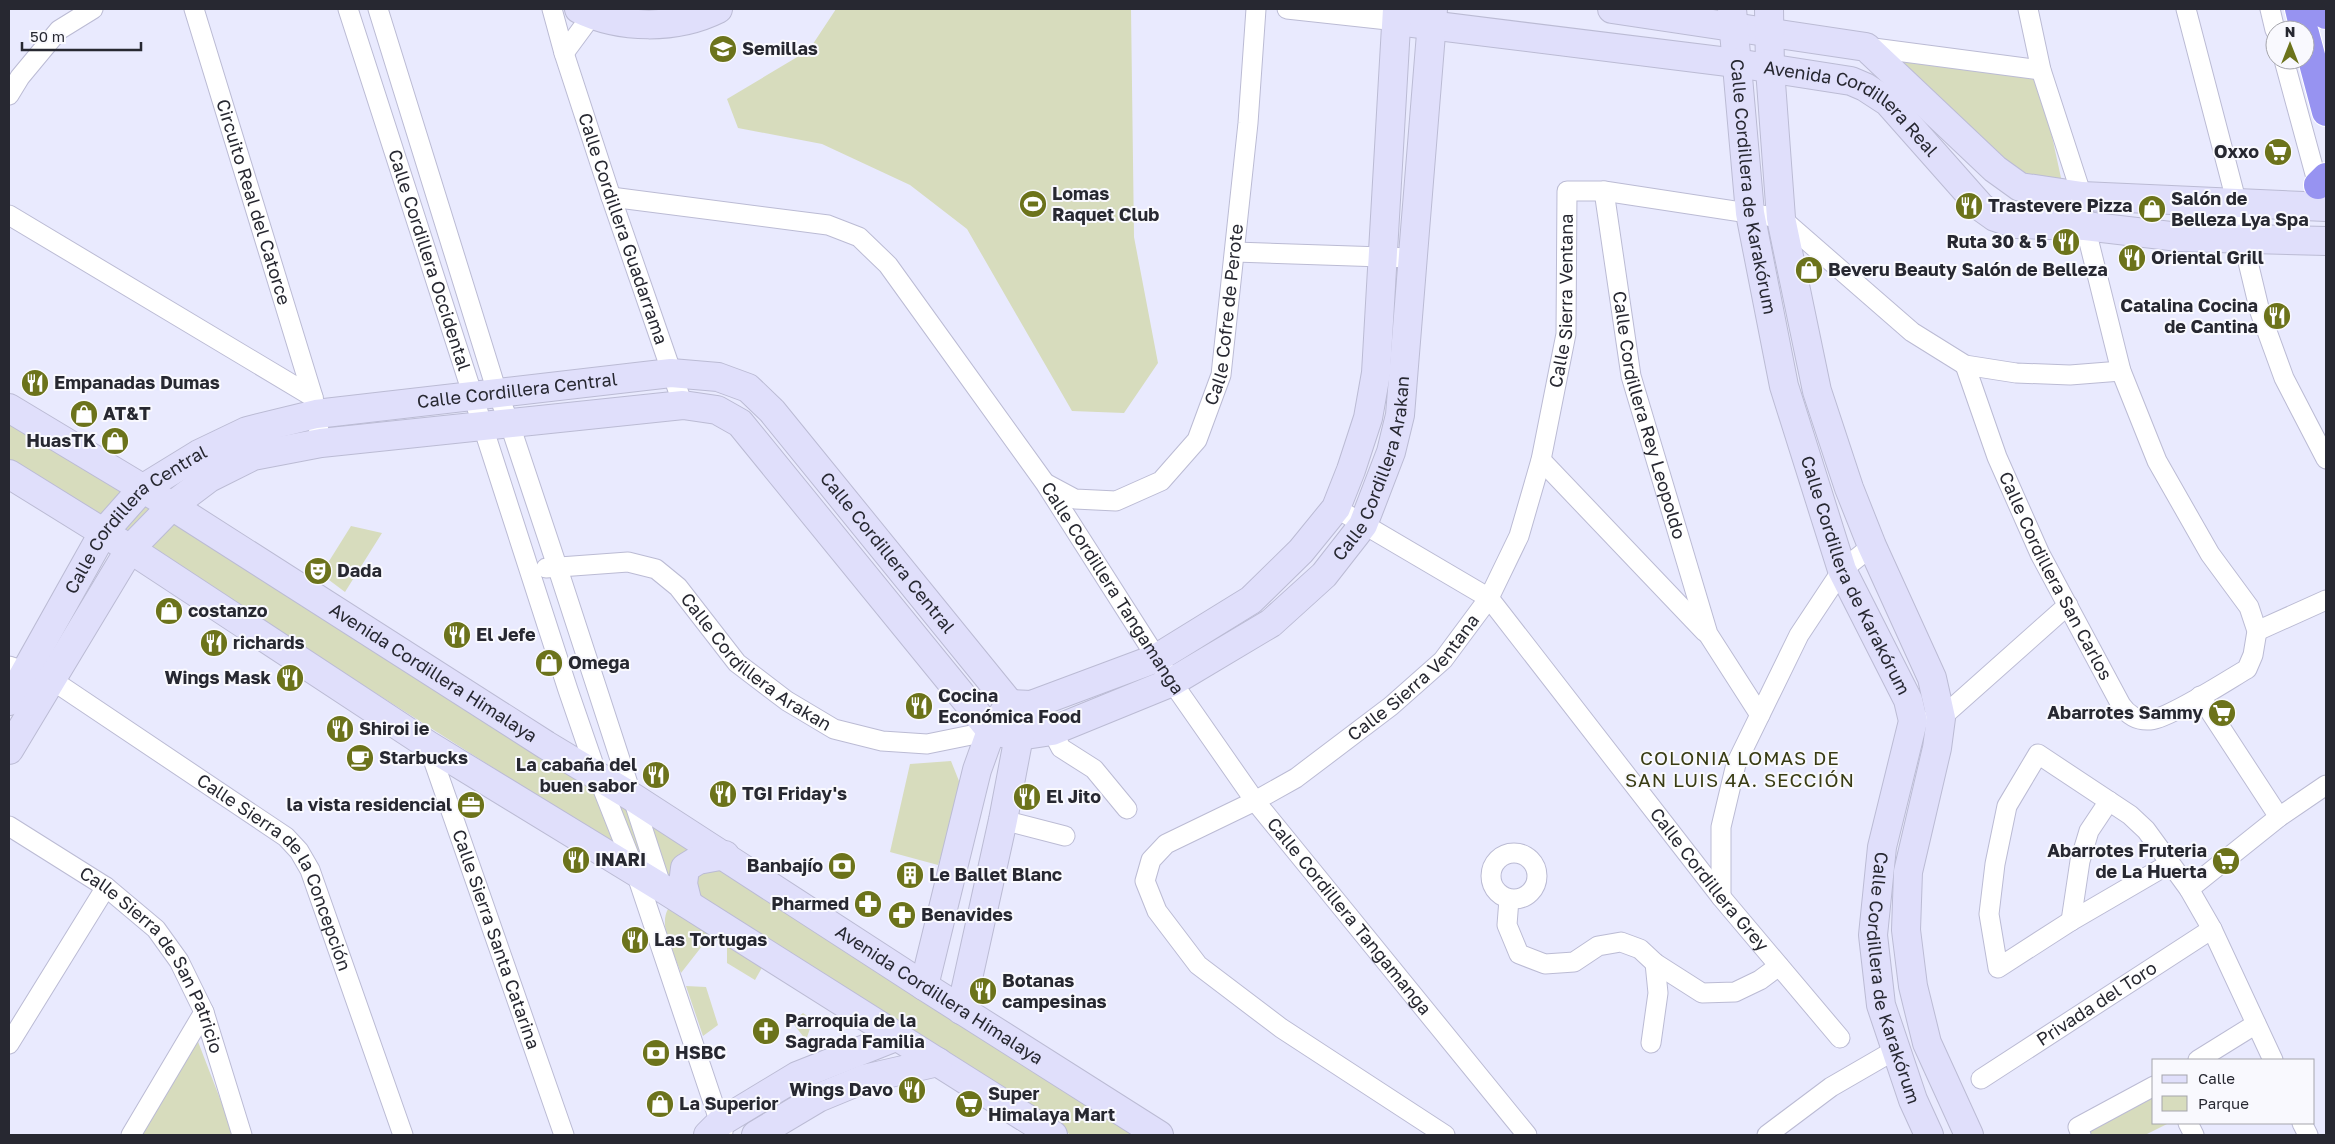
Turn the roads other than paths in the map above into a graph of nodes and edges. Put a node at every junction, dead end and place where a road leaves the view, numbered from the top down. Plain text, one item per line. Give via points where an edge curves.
1 (93, 9) edge
2 (194, 9) edge
3 (348, 9) edge
4 (378, 9) edge
5 (552, 9) edge
6 (718, 9) edge
7 (1256, 9) edge
8 (1287, 9) edge
9 (1612, 9) edge
10 (2028, 9) edge
11 (2186, 9) edge
12 (2325, 9) edge
13 (586, 12) edge
14 (1397, 15) edge
15 (2326, 15) edge
16 (1433, 17) edge
17 (1733, 17) edge
18 (1770, 20) edge
19 (1472, 31) junction
20 (1866, 47) junction
21 (564, 53) junction
22 (1736, 63) junction
23 (1770, 69) junction
24 (2041, 70) junction
25 (2287, 70) edge
26 (2315, 70) edge
27 (1429, 71) junction
28 (9, 95) edge
29 (2326, 112) edge
30 (1604, 191) junction
31 (2324, 193) edge
32 (610, 196) junction
33 (2082, 196) junction
34 (2237, 204) junction
35 (1750, 213) junction
36 (9, 215) edge
37 (1781, 218) junction
38 (2086, 226) junction
39 (2242, 238) junction
40 (2326, 241) edge
41 (1234, 252) junction
42 (1381, 255) junction
43 (1412, 258) junction
44 (1964, 365) junction
45 (2121, 372) junction
46 (671, 373) junction
47 (484, 394) junction
48 (683, 405) junction
49 (315, 406) junction
50 (9, 408) edge
51 (509, 422) junction
52 (482, 424) junction
53 (320, 443) junction
54 (2326, 459) edge
55 (1541, 460) junction
56 (9, 474) edge
57 (1045, 483) junction
58 (142, 489) junction
59 (172, 506) junction
60 (1336, 508) junction
61 (1363, 525) junction
62 (103, 533) junction
63 (1872, 546) junction
64 (130, 548) junction
65 (557, 566) junction
66 (1842, 570) junction
67 (530, 571) junction
68 (1489, 598) junction
69 (2326, 600) edge
70 (2068, 605) junction
71 (2256, 631) junction
72 (1708, 634) junction
73 (1157, 658) junction
74 (18, 668) edge
75 (52, 680) junction
76 (1172, 682) junction
77 (2200, 696) junction
78 (9, 701) edge
79 (1021, 704) junction
80 (1760, 715) junction
81 (1941, 718) junction
82 (1913, 721) junction
83 (1052, 730) junction
84 (991, 731) junction
85 (1020, 736) junction
86 (428, 745) junction
87 (9, 750) edge
88 (598, 777) junction
89 (2326, 785) edge
90 (634, 798) junction
91 (1255, 801) junction
92 (2109, 801) junction
93 (1127, 809) dead end
94 (2278, 818) junction
95 (1003, 820) junction
96 (9, 826) edge
97 (1066, 836) dead end
98 (725, 855) junction
99 (2169, 864) junction
100 (636, 873) junction
101 (106, 887) junction
102 (662, 888) junction
103 (2189, 889) junction
104 (1721, 897) junction
105 (1509, 899) dead end
106 (688, 904) junction
107 (2071, 921) junction
108 (2212, 929) junction
109 (1655, 963) junction
110 (1779, 966) junction
111 (924, 986) junction
112 (961, 1010) junction
113 (204, 1012) junction
114 (2256, 1024) junction
115 (898, 1036) junction
116 (1840, 1038) dead end
117 (1651, 1043) dead end
118 (9, 1044) edge
119 (1895, 1050) junction
120 (2200, 1059) edge
121 (2273, 1059) edge
122 (938, 1062) junction
123 (1981, 1079) dead end
124 (2152, 1087) edge
125 (718, 1131) edge
126 (131, 1135) edge
127 (242, 1135) edge
128 (403, 1135) edge
129 (564, 1135) edge
130 (756, 1135) edge
131 (1053, 1135) edge
132 (1159, 1135) edge
133 (1445, 1135) edge
134 (1527, 1135) edge
135 (1767, 1135) edge
136 (1929, 1135) edge
137 (1969, 1135) edge
138 (2081, 1135) edge

1 - 28 street via 59,30
2 - 49 street, Circuito Real del Catorce
3 - 47 street, Calle Cordillera Occidental
4 - 47 street, Calle Cordillera Occidental
5 - 21 street, Calle Cordillera Guadarrama
6 - 13 street via 685,20 659,23 619,22
7 - 41 street, Calle Cofre de Perote
8 - 14 street, Avenida Cordillera Real
9 - 17 street
10 - 24 street
11 - 34 street
12 - 15 highway
13 - 21 street
14 - 16 street, Avenida Cordillera Real
14 - 42 street, Calle Cordillera Arakan
16 - 19 street, Avenida Cordillera Real
16 - 27 street, Calle Cordillera Arakan
17 - 18 street
17 - 22 street, Calle Cordillera de Karakórum
18 - 20 street
18 - 23 street, Calle Cordillera de Karakórum
19 - 22 street, Avenida Cordillera Real
19 - 27 street
20 - 24 street
20 - 33 street, Avenida Cordillera Real via 2006,179 2020,187
21 - 32 street, Calle Cordillera Guadarrama
22 - 23 street, Avenida Cordillera Real
22 - 35 street, Calle Cordillera de Karakórum
23 - 37 street, Calle Cordillera de Karakórum
23 - 38 street, Avenida Cordillera Real via 1850,81 1888,102 1981,207 1995,217 2016,224
24 - 33 street
25 - 31 street
26 - 29 highway
27 - 43 street, Calle Cordillera Arakan
30 - 35 street, Calle Sierra Ventana
30 - 55 street, Calle Sierra Ventana via 1567,191 1566,334
30 - 72 street, Calle Cordillera Rey Leopoldo via 1631,376
31 - 34 street, Avenida Cordillera Real
32 - 46 street, Calle Cordillera Guadarrama
32 - 57 street, Calle Cordillera Tangamanga via 828,225 859,237 888,265
33 - 34 street, Avenida Cordillera Real
33 - 38 street
34 - 39 street
35 - 37 street, Calle Sierra Ventana
35 - 66 street, Calle Cordillera de Karakórum via 1784,386
36 - 49 street
37 - 44 street via 1912,332
37 - 63 street, Calle Cordillera de Karakórum via 1818,391 1849,488
38 - 39 street, Avenida Cordillera Real via 2179,237
38 - 45 street
39 - 40 street, Avenida Cordillera Real
39 - 54 street via 2260,312 2284,378
41 - 42 street
41 - 57 street, Calle Cofre de Perote via 1221,375 1197,440 1161,481 1116,501 1075,499
42 - 43 street
42 - 60 street, Calle Cordillera Arakan via 1376,372 1368,418
43 - 61 street, Calle Cordillera Arakan via 1400,414 1391,452
44 - 45 street via 2070,375
44 - 70 street, Calle Cordillera San Carlos via 1997,457 2040,554
45 - 71 street via 2157,461 2210,554 2249,606
46 - 47 street, Calle Cordillera Central
46 - 48 street, Calle Cordillera Guadarrama
46 - 79 street, Calle Cordillera Central via 718,377 748,388 772,411
47 - 49 street, Calle Cordillera Central
47 - 51 street, Calle Cordillera Occidental
47 - 52 street, Calle Cordillera Occidental
48 - 51 street, Calle Cordillera Central
48 - 84 street, Calle Cordillera Central via 717,410 740,423
49 - 53 street, Circuito Real del Catorce
49 - 58 street, Calle Cordillera Central via 247,431 199,454
50 - 58 street, Avenida Cordillera Himalaya
51 - 52 street, Calle Cordillera Central
51 - 65 street, Calle Cordillera Occidental
52 - 53 street, Calle Cordillera Central
52 - 67 street, Calle Cordillera Occidental
53 - 59 street, Calle Cordillera Central via 253,456 209,478
55 - 68 street, Calle Sierra Ventana via 1519,536
55 - 72 street, Calle Cordillera Rey Leopoldo
56 - 62 street
57 - 73 street, Calle Cordillera Tangamanga
58 - 59 street, Avenida Cordillera Himalaya
58 - 62 street, Calle Cordillera Central
59 - 64 street, Calle Cordillera Central
59 - 88 street, Avenida Cordillera Himalaya
60 - 61 street, Calle Cordillera Grey
60 - 73 street, Calle Cordillera Arakan via 1301,551 1252,600
61 - 68 street, Calle Cordillera Grey
61 - 76 street, Calle Cordillera Arakan via 1324,575 1271,623
62 - 64 street
62 - 74 street, Calle Cordillera Central
63 - 66 street
63 - 81 street, Calle Cordillera de Karakórum via 1932,678
64 - 75 street, Calle Cordillera Central
64 - 86 street
65 - 67 street, Calle Cordillera Arakan
65 - 84 street, Calle Cordillera Arakan via 628,562 656,569 678,587 737,662 787,701 834,729 882,741 927,744
65 - 90 street, Calle Cordillera Occidental
66 - 80 street via 1799,636
66 - 82 street, Calle Cordillera de Karakórum via 1908,700
67 - 88 street, Calle Cordillera Occidental
68 - 91 street, Calle Sierra Ventana via 1443,660 1391,706 1296,778
68 - 104 street, Calle Cordillera Grey
69 - 71 street
70 - 77 street, Calle Cordillera San Carlos via 2128,714 2151,720
70 - 81 street
71 - 77 street, Calle Cordillera San Carlos via 2253,655 2247,668
72 - 80 street, Calle Cordillera Rey Leopoldo
73 - 76 street, Calle Cordillera Tangamanga
73 - 79 street, Calle Cordillera Arakan
74 - 75 street, Calle Sierra de la Concepción
74 - 78 street, Calle Cordillera Central
75 - 87 street, Calle Cordillera Central
75 - 128 street, Calle Sierra de la Concepción via 286,838 299,851 310,870
76 - 83 street, Calle Cordillera Arakan
76 - 91 street, Calle Cordillera Tangamanga
77 - 94 street
79 - 84 street
79 - 85 street
80 - 104 street via 1736,764 1721,828
81 - 82 street
81 - 137 street, Calle Cordillera de Karakórum via 1908,872 1906,930 1913,986 1927,1043
82 - 119 street, Calle Cordillera de Karakórum via 1882,847 1872,935 1881,1005
83 - 85 street, Calle Cordillera Arakan
83 - 93 street via 1061,748 1094,769
84 - 85 street, Calle Cordillera Arakan
84 - 111 street via 977,770
85 - 95 street
86 - 100 street
86 - 129 street, Calle Sierra Santa Catarina
88 - 90 street, Avenida Cordillera Himalaya
88 - 100 street, Calle Cordillera Occidental
89 - 94 street
90 - 98 street, Avenida Cordillera Himalaya
90 - 102 street, Calle Cordillera Occidental
91 - 133 street, Calle Sierra Ventana via 1166,844 1151,860 1145,881 1157,911 1198,965 1281,1028
91 - 134 street, Calle Cordillera Tangamanga
92 - 99 street via 2146,830
92 - 107 street via 2089,831 2080,861
92 - 107 street via 2038,754 2007,806 1989,914 1998,968
94 - 103 street
95 - 97 street
95 - 112 street
96 - 101 street, Calle Sierra de San Patricio
98 - 106 street via 698,860 685,868 683,884
98 - 111 street, Avenida Cordillera Himalaya
99 - 103 street
99 - 107 street
100 - 102 street
100 - 125 street, Calle Cordillera Occidental
101 - 113 street, Calle Sierra de San Patricio via 156,929 179,961
101 - 118 street
102 - 106 street
103 - 108 street
104 - 110 street, Calle Cordillera Grey
105 - 109 street via 1507,925 1519,954 1545,964 1574,962 1598,946 1621,942 1640,949
106 - 115 street
108 - 114 street
108 - 123 street, Privada del Toro
109 - 110 street via 1702,994 1734,992 1760,980
109 - 117 street via 1658,994
110 - 116 street, Calle Cordillera Grey
111 - 112 street, Avenida Cordillera Himalaya
112 - 132 street, Avenida Cordillera Himalaya
113 - 126 street
113 - 127 street, Calle Sierra de San Patricio
114 - 120 street
114 - 121 street
115 - 122 street
115 - 125 street via 796,1076
119 - 135 street via 1831,1087
119 - 136 street, Calle Cordillera de Karakórum
122 - 130 street via 864,1079 818,1098
122 - 131 street
124 - 138 street via 2078,1127

